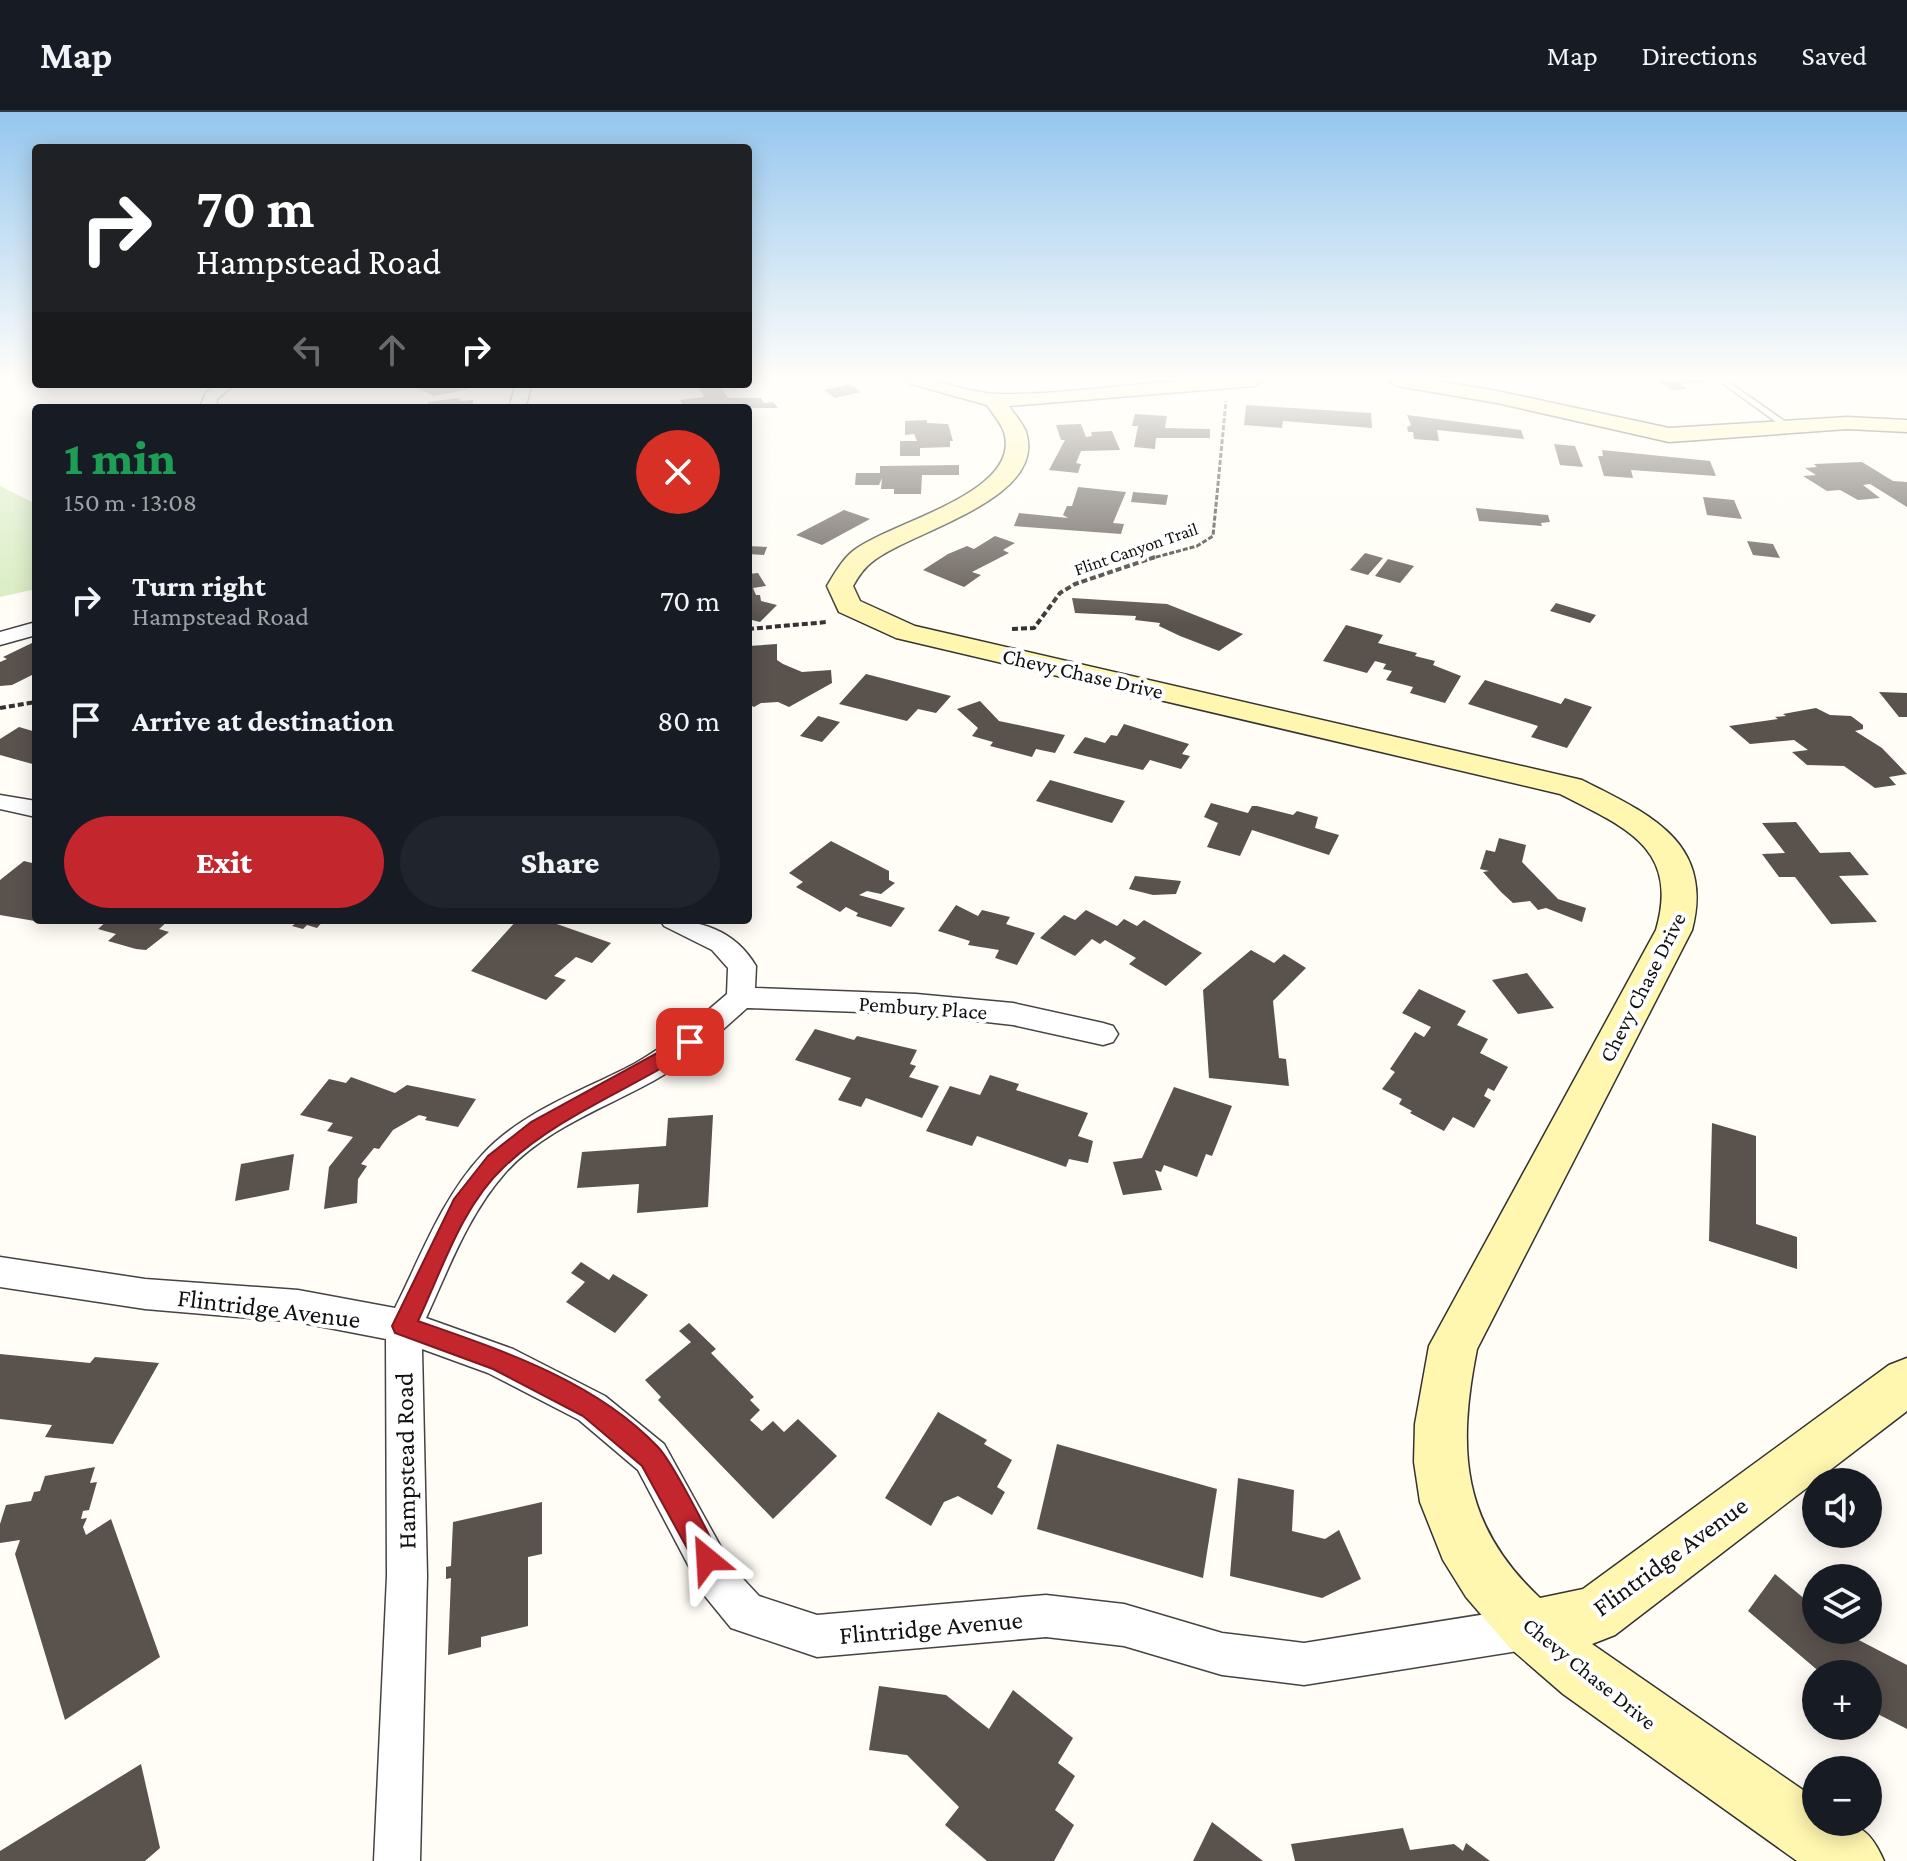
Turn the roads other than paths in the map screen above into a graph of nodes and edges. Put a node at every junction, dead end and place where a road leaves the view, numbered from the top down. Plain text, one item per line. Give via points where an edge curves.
1 (1013, 462) edge
2 (32, 629) edge
3 (0, 639) edge
4 (0, 802) edge
5 (32, 808) edge
6 (682, 924) edge
7 (741, 998) junction
8 (1103, 1034) dead end
9 (0, 1272) edge
10 (404, 1326) junction
11 (1907, 1381) edge
12 (1530, 1628) junction
13 (397, 1861) edge
14 (1852, 1861) edge

1 - 12 main road, Chevy Chase Drive via 1004,477 978,499 865,555 840,586 849,606 906,632 1571,787 1650,834 1675,866 1685,889 1674,930 1453,1346 1440,1403 1437,1449 1448,1505 1481,1572
2 - 3 street
4 - 5 street
6 - 7 street via 722,943 742,966
7 - 8 street, Pembury Place via 916,1004 1013,1014
7 - 10 street, Hampstead Road via 648,1070 538,1127 495,1162 462,1205
9 - 10 street, Flintridge Avenue via 145,1294 298,1306
10 - 12 street, Flintridge Avenue via 500,1361 592,1408 651,1457 718,1581 746,1613 817,1636 1046,1616 1124,1625 1222,1654 1304,1664
10 - 13 street, Hampstead Road via 407,1576
11 - 12 main road, Flintridge Avenue via 1595,1615
12 - 14 main road, Chevy Chase Drive via 1607,1692

